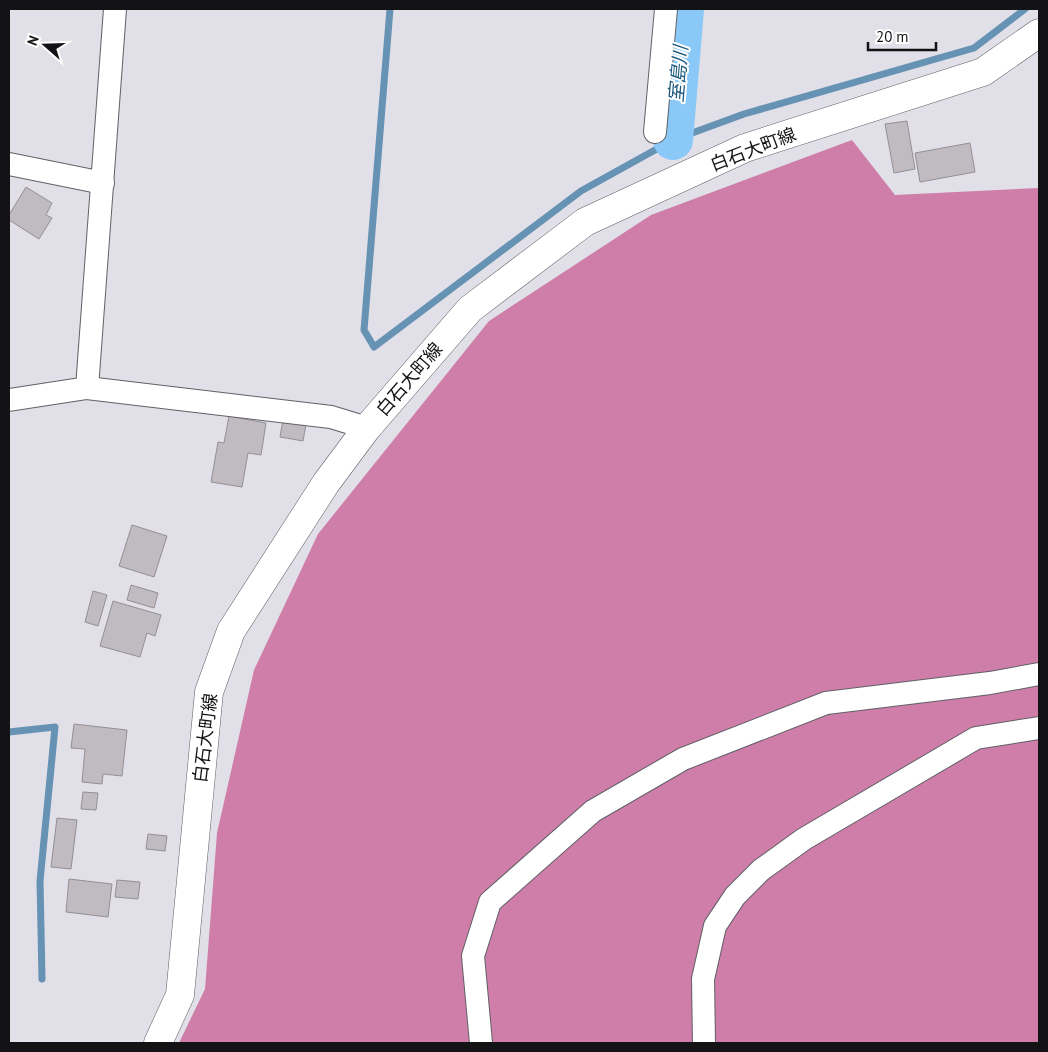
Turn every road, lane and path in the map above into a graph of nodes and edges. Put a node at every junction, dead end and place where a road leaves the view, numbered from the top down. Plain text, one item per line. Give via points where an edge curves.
1 (115, 9) edge
2 (666, 9) edge
3 (1039, 34) edge
4 (655, 132) dead end
5 (9, 164) edge
6 (102, 182) junction
7 (87, 388) junction
8 (9, 400) edge
9 (367, 428) junction
10 (1039, 674) edge
11 (1039, 728) edge
12 (158, 1043) edge
13 (481, 1043) edge
14 (704, 1043) edge

1 - 6 street
2 - 4 street
3 - 9 main road, 白石大町線 via 983,72 745,148 585,222 470,309
5 - 6 street
6 - 7 street
7 - 8 street
7 - 9 street via 332,417
9 - 12 main road, 白石大町線 via 326,482 231,631 209,692 180,994
10 - 13 street via 826,703 683,759 593,811 490,902 473,956
11 - 14 street via 976,738 804,839 761,870 735,896 715,926 703,979

